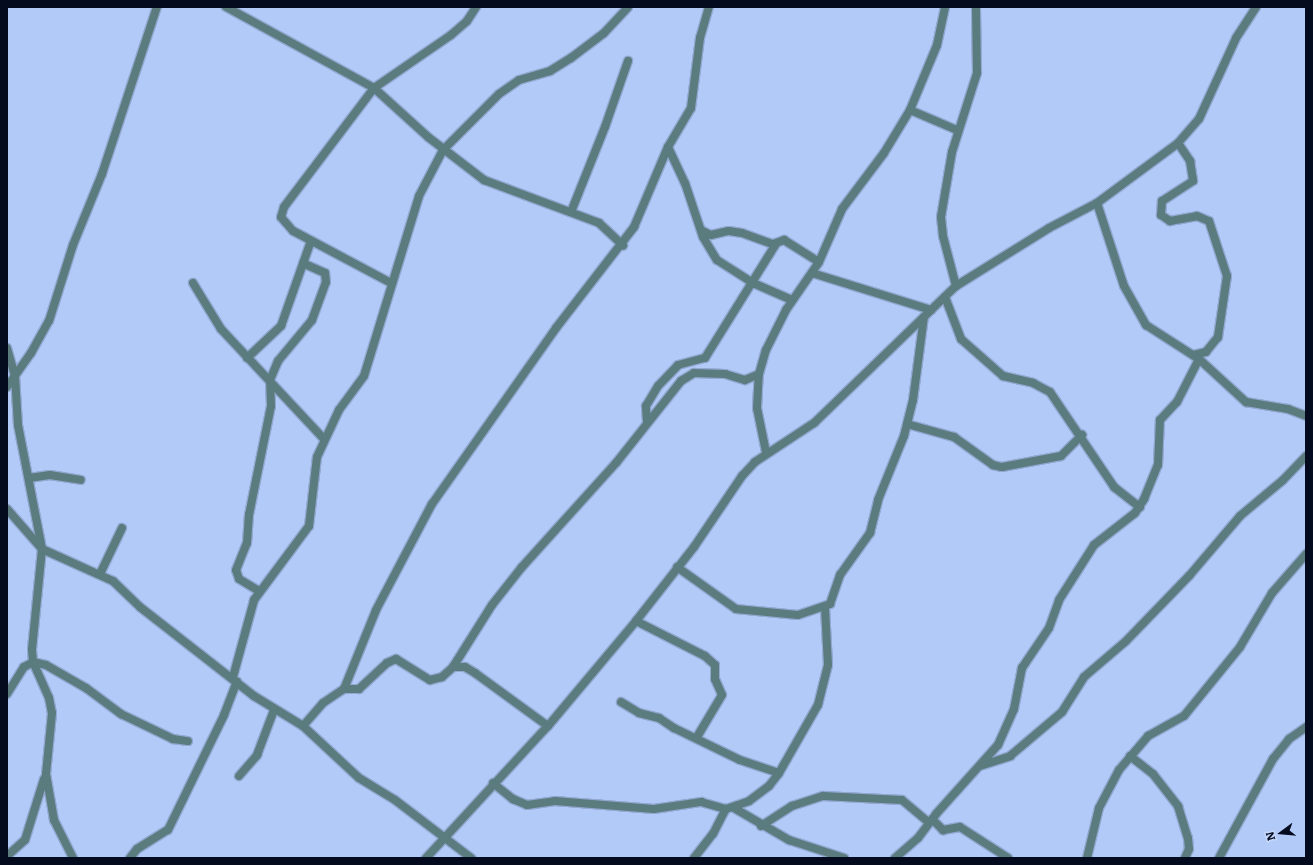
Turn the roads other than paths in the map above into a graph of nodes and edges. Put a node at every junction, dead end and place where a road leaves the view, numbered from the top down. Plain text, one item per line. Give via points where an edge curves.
1 (158, 7) edge
2 (226, 7) edge
3 (476, 7) edge
4 (628, 7) edge
5 (710, 7) edge
6 (945, 7) edge
7 (976, 7) edge
8 (1256, 7) edge
9 (628, 61) dead end
10 (374, 88) junction
11 (910, 110) junction
12 (957, 130) junction
13 (1178, 143) junction
14 (668, 147) junction
15 (443, 150) junction
16 (1097, 203) junction
17 (571, 212) junction
18 (701, 230) junction
19 (311, 241) junction
20 (776, 244) junction
21 (623, 245) junction
22 (819, 262) junction
23 (303, 263) junction
24 (812, 274) junction
25 (193, 283) dead end
26 (391, 284) junction
27 (753, 284) junction
28 (956, 286) junction
29 (945, 297) junction
30 (792, 300) junction
31 (928, 313) junction
32 (7, 348) edge
33 (1196, 356) junction
34 (247, 358) junction
35 (759, 374) junction
36 (15, 376) junction
37 (270, 380) junction
38 (7, 387) edge
39 (1306, 416) edge
40 (647, 422) junction
41 (907, 424) junction
42 (1082, 436) junction
43 (324, 439) junction
44 (766, 452) junction
45 (1306, 456) edge
46 (29, 478) junction
47 (81, 480) dead end
48 (1140, 506) junction
49 (7, 509) edge
50 (122, 528) dead end
51 (42, 549) junction
52 (1306, 554) edge
53 (677, 567) junction
54 (100, 574) junction
55 (259, 591) junction
56 (825, 607) junction
57 (636, 621) junction
58 (33, 662) junction
59 (452, 667) junction
60 (235, 679) junction
61 (344, 689) junction
62 (7, 694) edge
63 (621, 702) dead end
64 (274, 710) junction
65 (303, 726) junction
66 (548, 726) junction
67 (1306, 727) edge
68 (697, 737) junction
69 (188, 741) dead end
70 (1130, 756) junction
71 (980, 766) junction
72 (779, 773) junction
73 (46, 774) junction
74 (239, 776) dead end
75 (493, 783) junction
76 (730, 808) junction
77 (930, 821) junction
78 (761, 826) junction
79 (444, 837) junction
80 (7, 856) edge
81 (73, 858) edge
82 (130, 858) edge
83 (426, 858) edge
84 (471, 858) edge
85 (694, 858) edge
86 (844, 858) edge
87 (895, 858) edge
88 (1008, 858) edge
89 (1087, 858) edge
90 (1185, 858) edge
91 (1219, 858) edge

1 - 36 street via 102,174 73,244 48,321
2 - 10 street
3 - 10 street via 467,21 451,35
4 - 15 street via 604,33 572,58 550,71 519,80 498,94
5 - 14 street via 700,38 691,108
6 - 11 street via 937,45
7 - 12 street via 977,73
8 - 13 street via 1236,38 1199,119
9 - 17 street
10 - 15 street
10 - 19 street via 284,207 281,217 283,222
11 - 12 street
11 - 22 street via 884,153 842,209
12 - 28 street via 941,218
13 - 16 street
13 - 33 street via 1190,161 1193,181 1162,201 1161,215 1170,221 1197,216 1209,221 1227,276 1218,337 1206,352
14 - 18 street via 685,183
14 - 21 street via 637,221
15 - 17 street via 484,180
15 - 26 street via 419,196 407,244
16 - 28 street via 1049,228
16 - 33 street via 1124,286 1135,309 1153,331
17 - 21 street via 599,223
18 - 20 street via 711,235 729,231
18 - 27 street via 717,260
19 - 23 street
19 - 26 street
20 - 22 street via 784,240
20 - 27 street
21 - 61 street via 556,328 430,507 376,610
22 - 24 street
23 - 34 street via 281,326
23 - 37 street via 325,273 326,282 312,320 278,361
24 - 30 street
24 - 31 street
25 - 34 street via 221,329
26 - 43 street via 364,376 343,404
27 - 30 street
27 - 40 street via 704,358 678,365 658,386 646,406
28 - 29 street
29 - 31 street
29 - 42 street via 961,339 1003,376 1044,387
30 - 35 street via 766,350
31 - 41 street
31 - 44 street via 814,423
32 - 36 street
33 - 39 street via 1246,402 1288,409
33 - 48 street via 1177,402 1160,420 1157,471
34 - 37 street
35 - 40 street via 750,380 713,373 689,374
35 - 44 street via 757,408
36 - 38 street
36 - 46 street via 18,425
37 - 43 street
37 - 55 street via 272,401 249,516 247,544 236,570 239,579
40 - 59 street via 616,463 522,567 492,605
41 - 42 street via 954,437 990,463 1002,467 1061,456
41 - 56 street via 893,468 878,500 868,537 844,569 833,600
42 - 48 street via 1114,487
43 - 55 street via 314,473 309,526
44 - 53 street via 742,476 694,547
45 - 71 street via 1283,480 1240,516 1189,576 1126,641 1084,677 1062,712 1010,756
46 - 47 street via 50,475
46 - 51 street
48 - 71 street via 1098,540 1086,555 1074,580 1059,600 1049,628 1024,662 1008,724 998,745
49 - 51 street
50 - 54 street
51 - 54 street
51 - 58 street via 32,640
52 - 70 street via 1272,593 1240,647 1184,716 1157,729
53 - 56 street via 736,609 793,615
53 - 57 street
54 - 60 street via 118,585 140,607
55 - 60 street via 250,610
56 - 72 street via 828,665 824,688 818,705
57 - 66 street
57 - 68 street via 704,656 715,665 715,679 722,695
58 - 62 street via 19,671
58 - 69 street via 58,670 130,718 174,739
58 - 73 street via 49,698 52,713
59 - 61 street via 438,680 430,680 396,659 387,663 359,689
59 - 66 street via 465,667 475,673
60 - 64 street
60 - 82 street via 224,715 168,830 137,850
61 - 65 street via 323,703
63 - 68 street
64 - 65 street
64 - 74 street via 257,755
65 - 79 street via 359,778
66 - 75 street
67 - 91 street via 1289,739 1273,759
68 - 72 street via 744,762
70 - 89 street via 1102,801
70 - 90 street via 1153,774 1178,806 1188,838 1189,849
71 - 77 street
72 - 76 street via 758,795
73 - 80 street via 25,840
73 - 81 street via 54,820
75 - 76 street via 527,805 555,801 654,809 701,802
75 - 79 street
76 - 78 street
76 - 85 street
77 - 78 street via 902,800 823,796 792,806
77 - 87 street via 909,848
77 - 88 street via 943,830 960,827
78 - 86 street via 789,840
79 - 83 street
79 - 84 street

